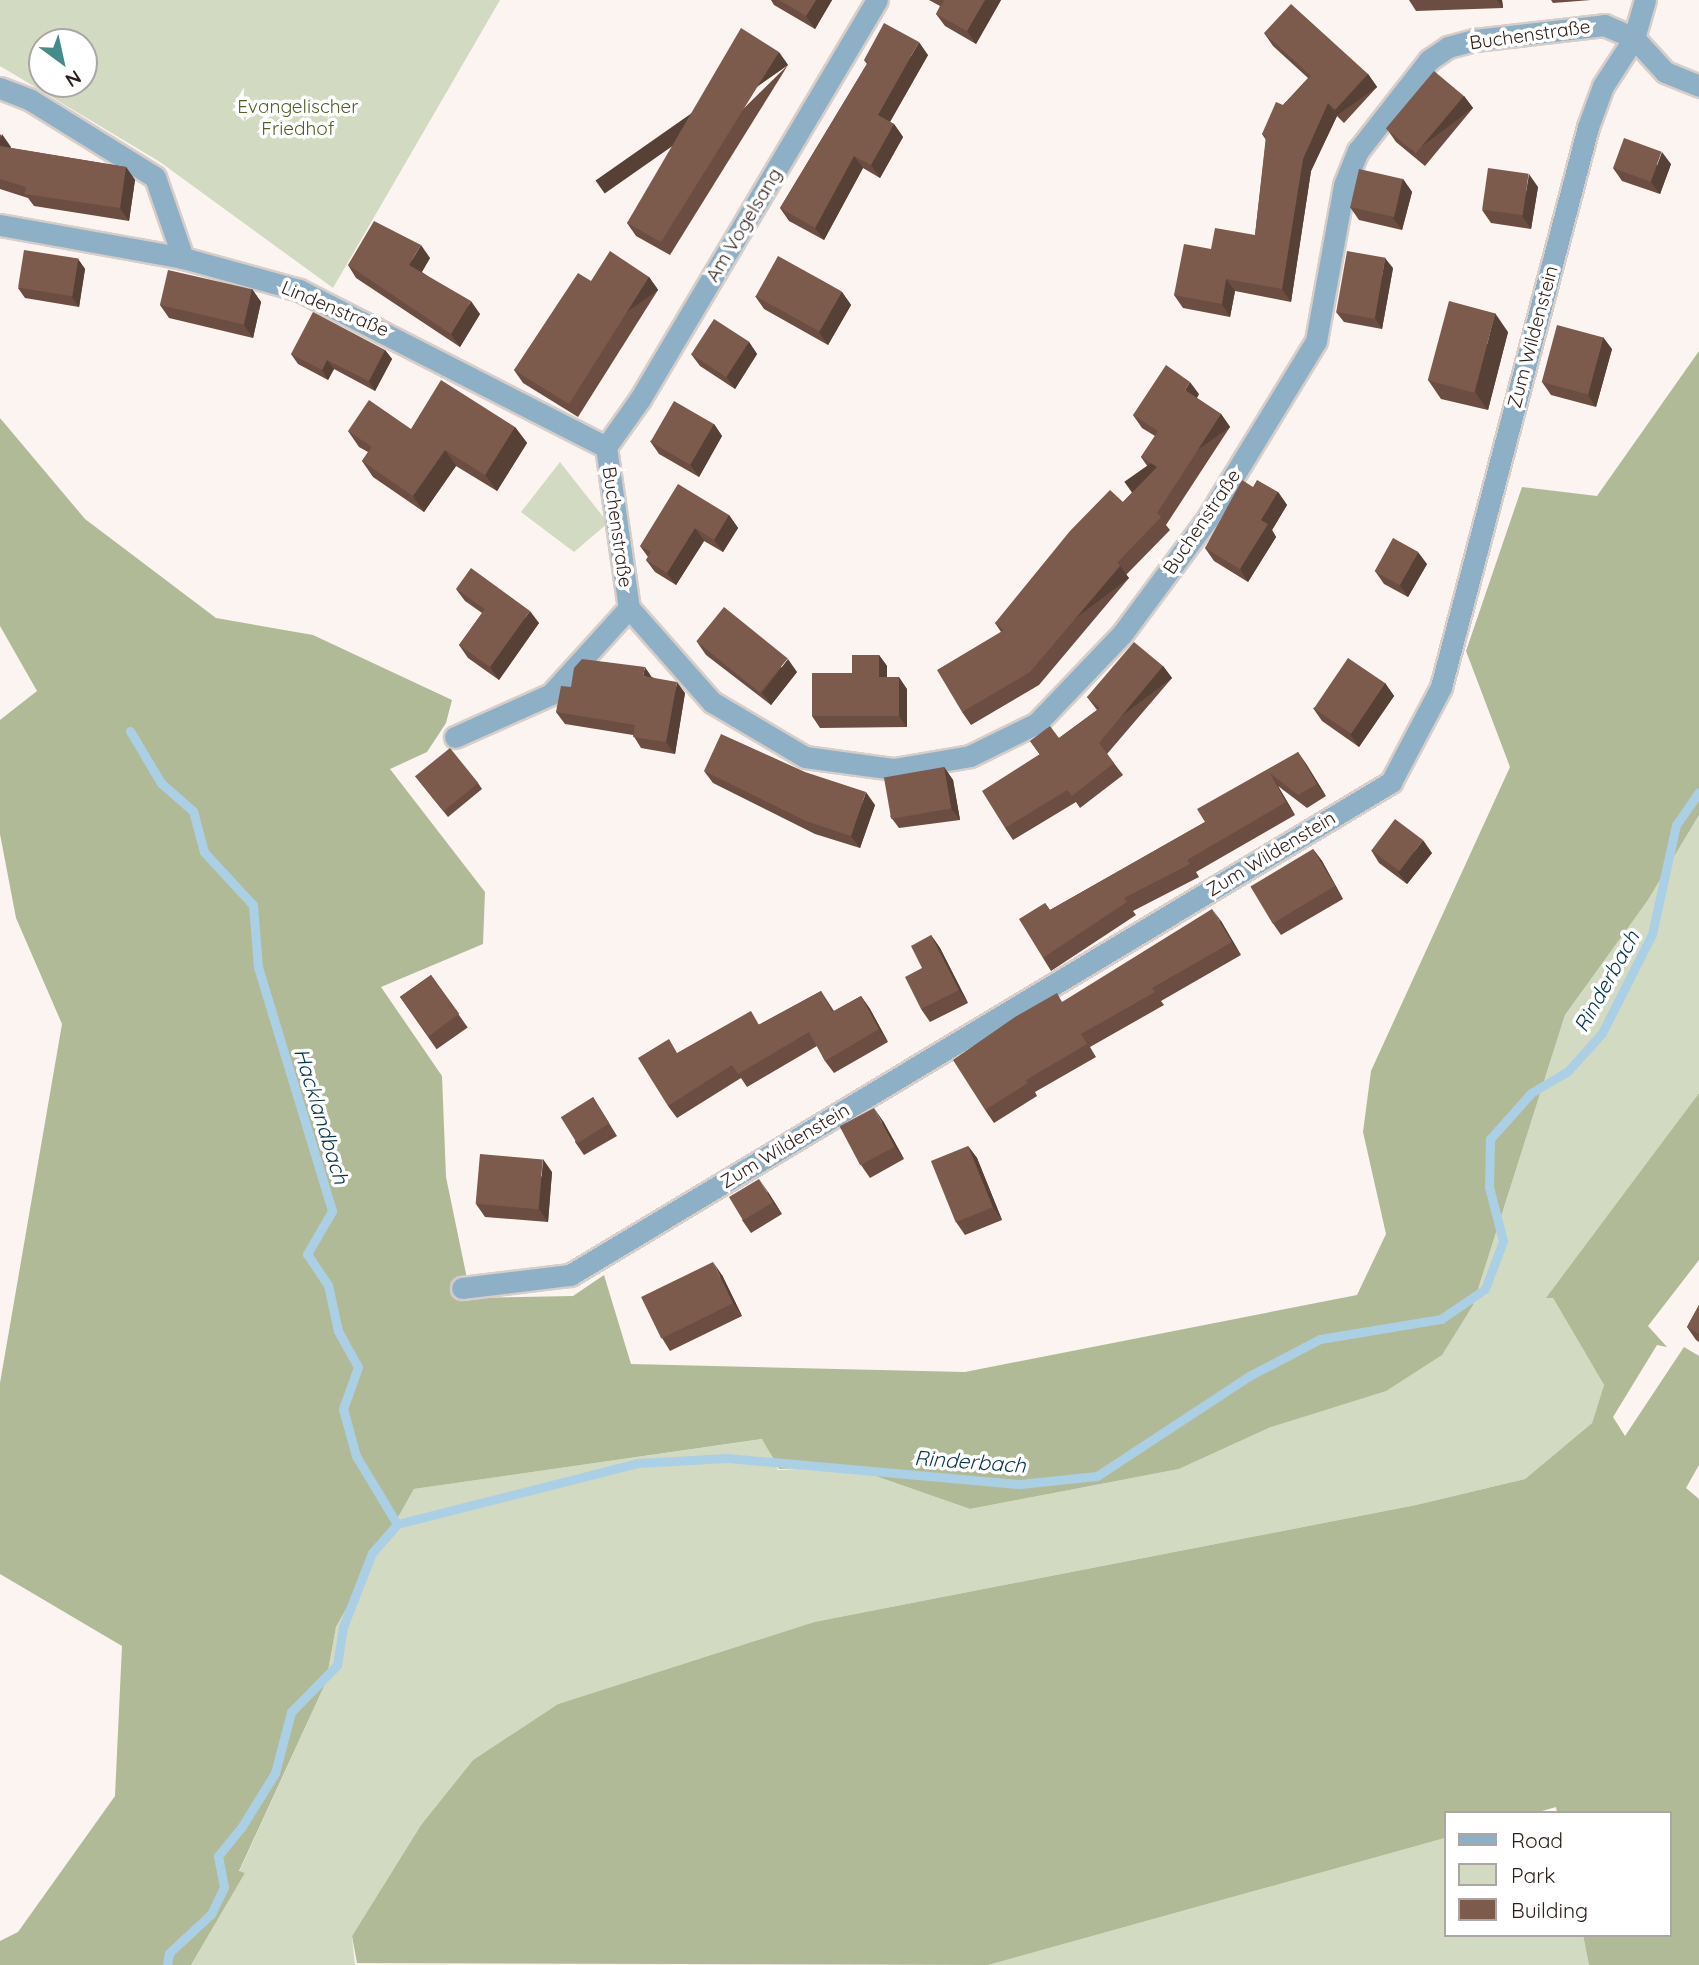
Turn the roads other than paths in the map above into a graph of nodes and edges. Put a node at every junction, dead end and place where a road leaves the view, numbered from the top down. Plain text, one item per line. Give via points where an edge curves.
1 (877, 0) edge
2 (1645, 0) edge
3 (1633, 38) junction
4 (1699, 86) edge
5 (0, 88) edge
6 (0, 225) edge
7 (183, 258) junction
8 (606, 447) junction
9 (629, 608) junction
10 (455, 737) dead end
11 (462, 1288) dead end

1 - 8 street, Am Vogelsang via 640,399
2 - 3 street, Zum Wildenstein
3 - 4 street via 1665,72
3 - 9 street, Buchenstraße via 1604,25 1475,40 1448,47 1429,60 1358,151 1344,185 1315,341 1208,518 1122,634 1037,723 970,756 894,769 805,757 712,702
3 - 11 street, Zum Wildenstein via 1603,86 1588,127 1441,687 1391,782 569,1275
5 - 7 street via 29,99 155,177
6 - 7 street, Lindenstraße
7 - 8 street, Lindenstraße via 299,290
8 - 9 street, Buchenstraße
9 - 10 street, Buchenstraße via 551,694

